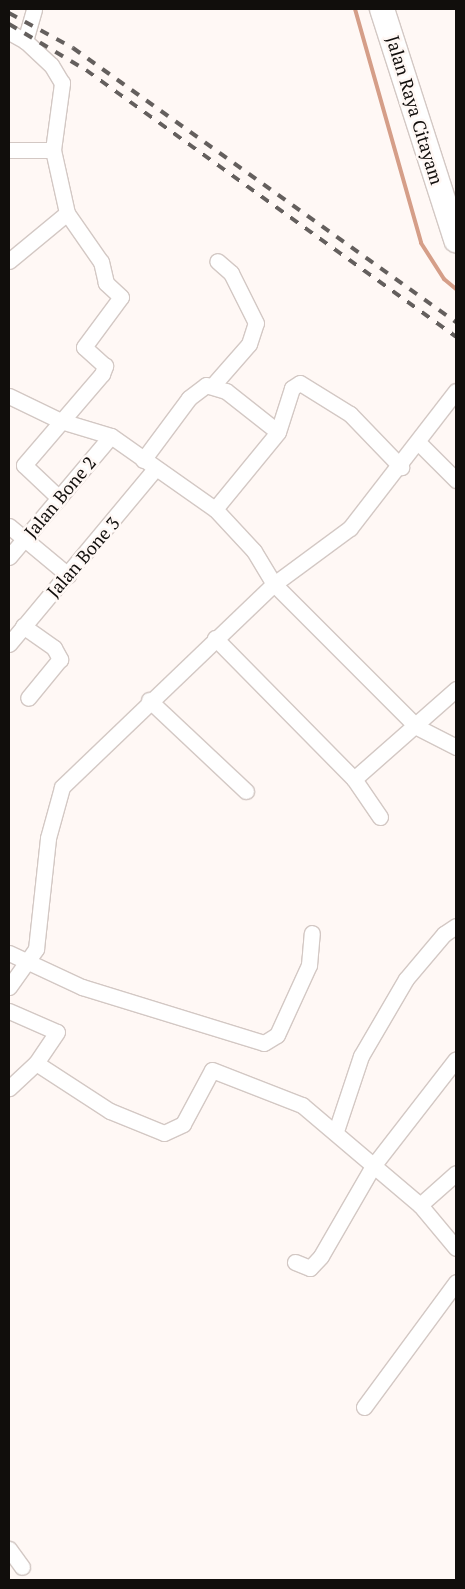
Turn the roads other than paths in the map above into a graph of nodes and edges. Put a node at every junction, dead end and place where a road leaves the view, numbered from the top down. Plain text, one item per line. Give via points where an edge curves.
1 (34, 9) edge
2 (382, 9) edge
3 (9, 32) edge
4 (25, 41) junction
5 (9, 150) edge
6 (54, 150) junction
7 (451, 210) edge
8 (67, 213) junction
9 (456, 240) edge
10 (9, 261) edge
11 (217, 261) dead end
12 (214, 384) junction
13 (456, 391) edge
14 (10, 400) edge
15 (61, 421) junction
16 (278, 432) junction
17 (111, 436) junction
18 (418, 442) junction
19 (143, 460) junction
20 (401, 467) junction
21 (155, 469) junction
22 (456, 480) edge
23 (59, 498) junction
24 (215, 509) junction
25 (9, 526) edge
26 (24, 540) junction
27 (9, 558) edge
28 (68, 575) junction
29 (274, 584) junction
30 (23, 626) junction
31 (215, 638) junction
32 (9, 644) edge
33 (456, 689) edge
34 (28, 698) dead end
35 (149, 700) junction
36 (417, 727) junction
37 (456, 747) edge
38 (354, 779) junction
39 (246, 790) dead end
40 (380, 817) dead end
41 (456, 926) edge
42 (312, 933) dead end
43 (9, 953) edge
44 (30, 960) junction
45 (9, 987) edge
46 (9, 1012) edge
47 (456, 1059) edge
48 (36, 1063) junction
49 (9, 1088) edge
50 (336, 1131) junction
51 (373, 1166) junction
52 (456, 1173) edge
53 (420, 1205) junction
54 (456, 1248) edge
55 (295, 1262) dead end
56 (456, 1282) edge
57 (364, 1406) dead end
58 (9, 1549) edge
59 (22, 1567) dead end

1 - 4 street
2 - 7 main road, Jalan Raya Citayam
3 - 4 street
4 - 6 street via 51,65 62,83
5 - 6 street
6 - 8 street
7 - 9 main road, Jalan Raya Citayam
8 - 10 street
8 - 15 street via 101,262 106,283 121,297 84,347 104,370
11 - 12 street via 231,274 256,323 249,344
12 - 16 street
12 - 19 street via 201,387 189,398
13 - 18 street
14 - 15 street
15 - 17 street
15 - 23 street via 23,467
16 - 20 street via 292,388 300,383 350,414
16 - 24 street
17 - 19 street
17 - 23 street, Jalan Bone 2
18 - 20 street
18 - 22 street
19 - 21 street
20 - 29 street via 350,528
21 - 24 street
21 - 28 street, Jalan Bone 3
23 - 26 street, Jalan Bone 2
24 - 29 street via 254,551
25 - 26 street
26 - 27 street, Jalan Bone 2
26 - 28 street
28 - 30 street, Jalan Bone 3
29 - 31 street
29 - 36 street
30 - 32 street, Jalan Bone 3
30 - 34 street via 54,648 60,659
31 - 35 street
31 - 38 street
33 - 36 street
35 - 39 street
35 - 44 street via 62,787 48,838 39,937
36 - 37 street
36 - 38 street
38 - 40 street
41 - 50 street via 444,934 401,988 362,1056
42 - 44 street via 309,964 277,1035 264,1043 82,987
43 - 44 street
44 - 45 street
46 - 48 street via 58,1032
47 - 51 street
48 - 49 street
48 - 50 street via 110,1111 164,1133 183,1124 203,1079 217,1070 302,1105
50 - 51 street
51 - 53 street
51 - 55 street via 321,1256 310,1268
52 - 53 street
53 - 54 street
56 - 57 street
58 - 59 street

